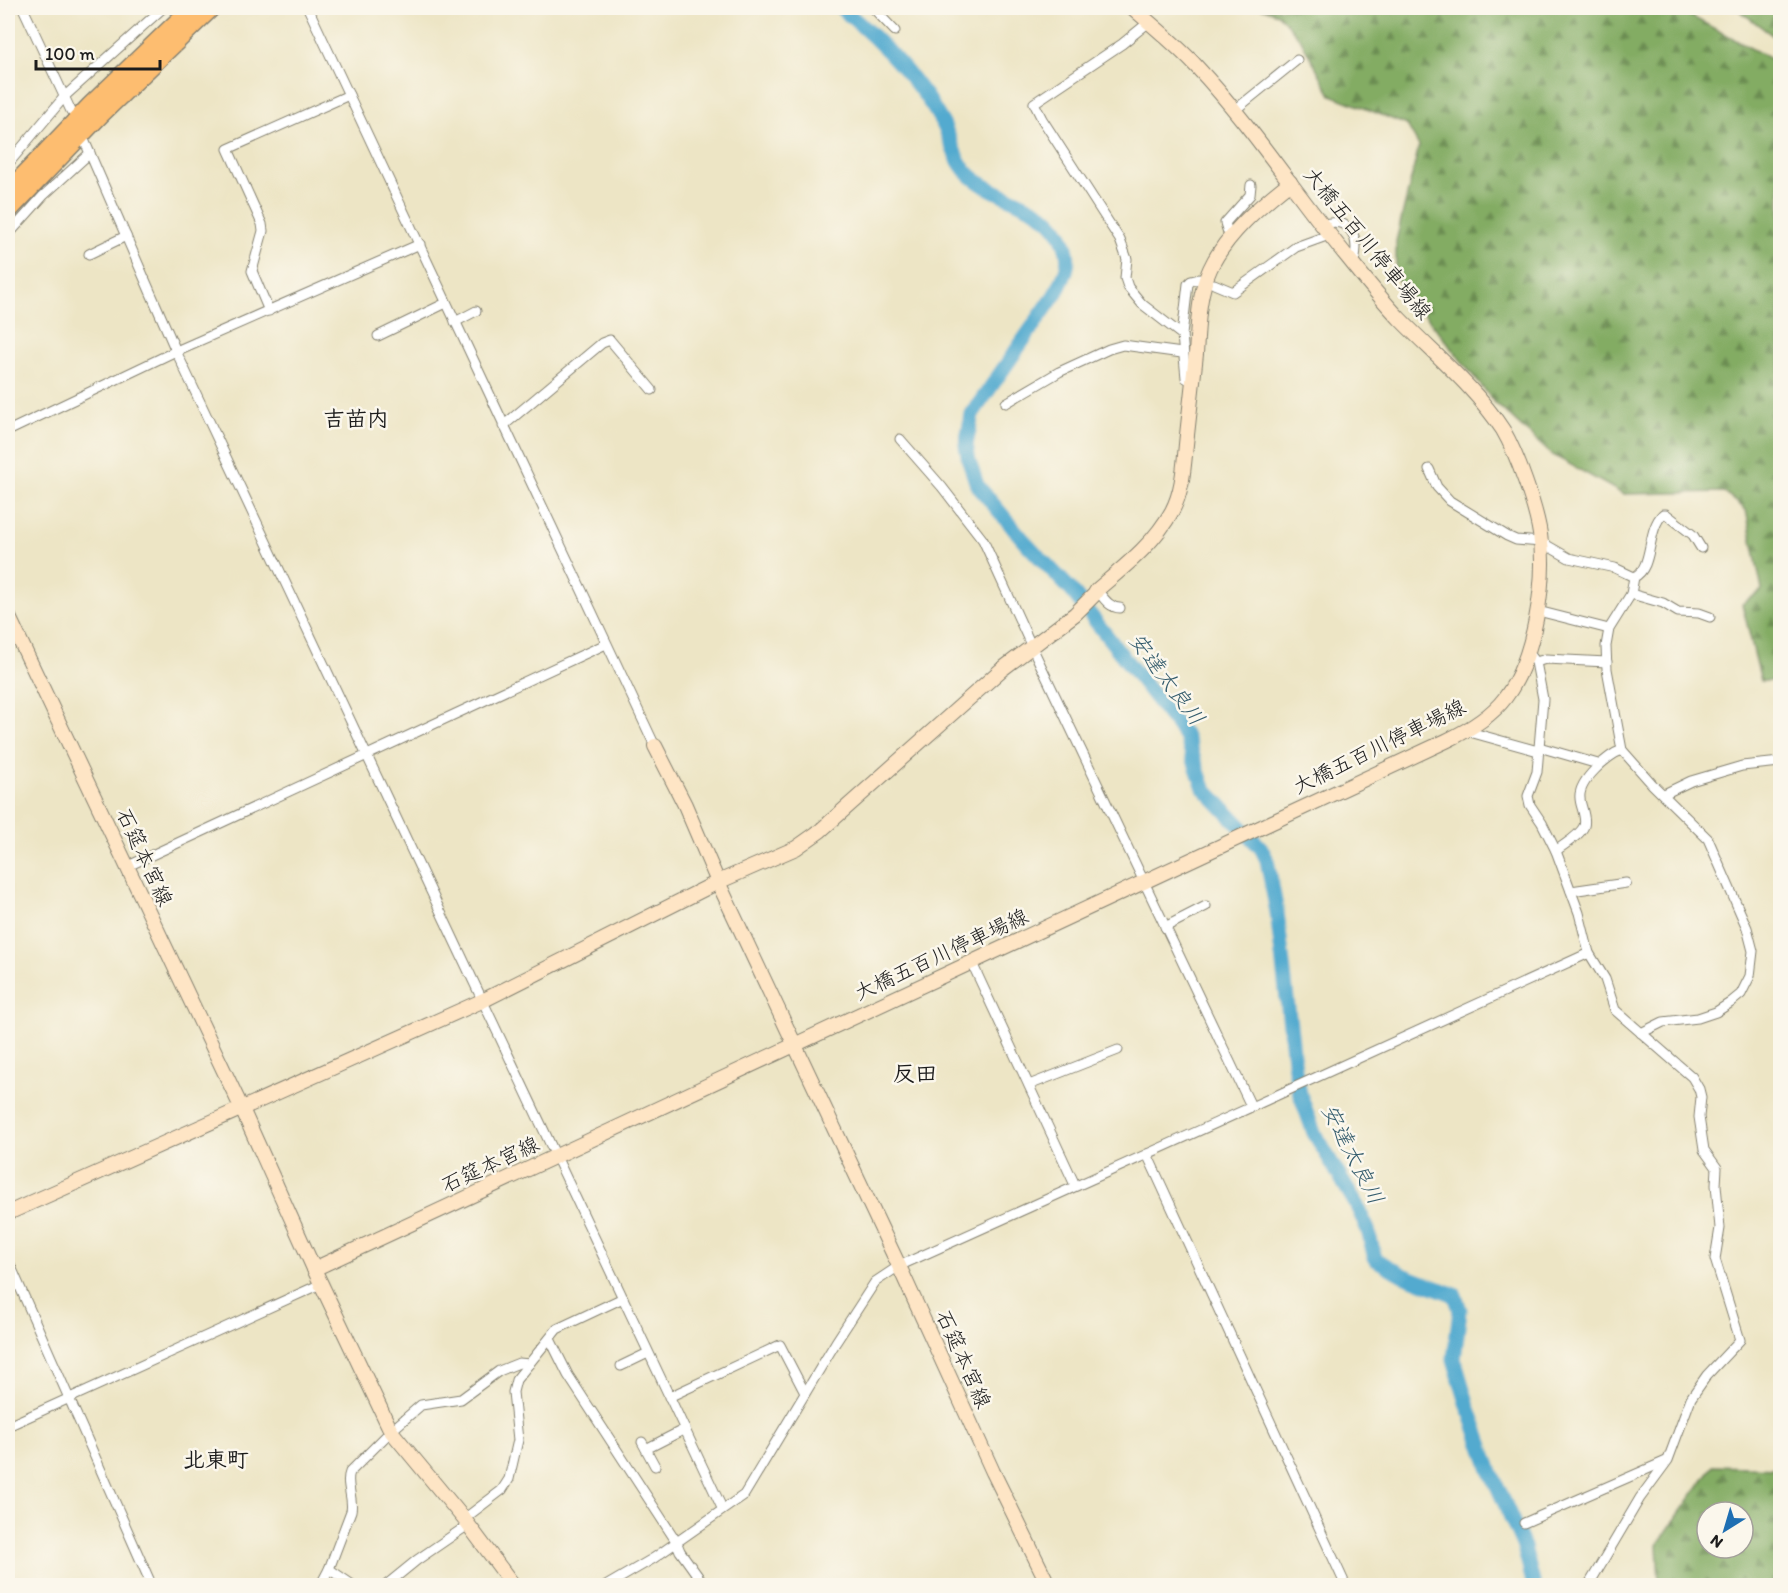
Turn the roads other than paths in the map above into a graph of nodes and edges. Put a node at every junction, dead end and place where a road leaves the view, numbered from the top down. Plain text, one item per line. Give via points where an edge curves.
1 (23, 8) edge
2 (163, 8) edge
3 (191, 8) edge
4 (212, 8) edge
5 (308, 8) edge
6 (873, 8) edge
7 (1133, 8) edge
8 (1149, 22) junction
9 (895, 31) dead end
10 (1297, 60) dead end
11 (349, 94) junction
12 (65, 96) junction
13 (1235, 110) junction
14 (71, 111) dead end
15 (85, 142) dead end
16 (90, 153) junction
17 (8, 164) edge
18 (1290, 182) junction
19 (1251, 185) dead end
20 (8, 191) edge
21 (8, 212) edge
22 (1326, 230) junction
23 (8, 235) edge
24 (126, 236) junction
25 (1230, 239) junction
26 (420, 244) junction
27 (90, 254) dead end
28 (1199, 279) dead end
29 (1214, 284) dead end
30 (446, 303) junction
31 (269, 311) junction
32 (476, 311) dead end
33 (455, 322) junction
34 (1182, 335) junction
35 (378, 336) dead end
36 (176, 351) junction
37 (1182, 353) junction
38 (1193, 382) junction
39 (652, 390) dead end
40 (1006, 403) dead end
41 (503, 426) junction
42 (8, 431) edge
43 (900, 439) dead end
44 (1429, 469) dead end
45 (1541, 542) junction
46 (1701, 548) dead end
47 (1634, 577) junction
48 (1096, 593) junction
49 (1631, 594) junction
50 (1120, 608) dead end
51 (1538, 610) junction
52 (8, 615) edge
53 (1710, 617) dead end
54 (1609, 629) junction
55 (606, 644) junction
56 (1031, 645) junction
57 (1532, 657) junction
58 (1607, 662) junction
59 (1466, 731) junction
60 (655, 746) joint
61 (1539, 749) junction
62 (1622, 750) junction
63 (366, 755) junction
64 (1598, 764) junction
65 (1780, 764) edge
66 (1664, 794) junction
67 (1556, 851) junction
68 (126, 867) junction
69 (718, 882) junction
70 (1143, 882) junction
71 (1626, 883) dead end
72 (1570, 891) junction
73 (1206, 906) dead end
74 (1165, 927) junction
75 (1589, 953) junction
76 (972, 963) junction
77 (484, 1000) junction
78 (1641, 1033) junction
79 (795, 1044) junction
80 (1118, 1050) dead end
81 (1029, 1085) junction
82 (1251, 1106) junction
83 (242, 1109) junction
84 (1147, 1154) junction
85 (556, 1157) junction
86 (1075, 1185) junction
87 (8, 1213) edge
88 (8, 1260) edge
89 (898, 1266) junction
90 (314, 1269) junction
91 (321, 1284) junction
92 (623, 1298) junction
93 (550, 1339) junction
94 (648, 1353) junction
95 (529, 1364) junction
96 (621, 1366) dead end
97 (805, 1393) junction
98 (70, 1397) junction
99 (669, 1397) junction
100 (8, 1426) edge
101 (685, 1429) junction
102 (391, 1431) junction
103 (1668, 1460) junction
104 (655, 1466) dead end
105 (722, 1508) junction
106 (466, 1522) junction
107 (1524, 1524) dead end
108 (676, 1541) junction
109 (329, 1569) junction
110 (507, 1583) edge
111 (152, 1586) edge
112 (320, 1586) edge
113 (354, 1586) edge
114 (385, 1586) edge
115 (606, 1586) edge
116 (705, 1586) edge
117 (1048, 1586) edge
118 (1346, 1586) edge
119 (1588, 1586) edge

1 - 12 street
2 - 12 street
3 - 20 highway
4 - 21 highway
5 - 11 street
6 - 9 street
7 - 8 main road, 大橋五百川停車場線
8 - 13 main road, 大橋五百川停車場線
8 - 34 street via 1034,103 1120,240 1127,259 1128,287 1142,304
10 - 13 street
11 - 26 street
11 - 31 street via 228,149 262,224 252,272
12 - 14 street
12 - 17 street
13 - 18 main road, 大橋五百川停車場線
15 - 16 street
16 - 23 street
16 - 24 street
18 - 22 main road, 大橋五百川停車場線
18 - 25 main road
19 - 25 street via 1250,195 1225,223
22 - 29 street via 1233,292
22 - 45 main road, 大橋五百川停車場線 via 1399,318 1476,396 1504,432 1516,456
24 - 27 street
24 - 36 street via 139,279
25 - 38 main road via 1210,268 1200,299
26 - 30 street
26 - 31 street
28 - 34 street via 1188,284
30 - 33 street
30 - 35 street
31 - 36 street
32 - 33 street
33 - 41 street
34 - 37 street
36 - 42 street
36 - 63 street
37 - 38 street via 1186,378
37 - 40 street via 1123,345 1108,349
38 - 48 main road via 1182,478 1173,509 1149,544
39 - 41 street via 610,340
41 - 55 street
43 - 56 street via 983,540
44 - 45 street via 1437,487 1456,505 1516,540
45 - 47 street via 1569,558 1615,568
45 - 51 main road, 大橋五百川停車場線
46 - 47 street via 1693,534 1663,514 1654,526 1643,569
47 - 49 street
48 - 50 street
48 - 56 main road via 1075,614
49 - 53 street via 1663,603 1678,612
49 - 54 street
51 - 54 street
51 - 57 main road, 大橋五百川停車場線
52 - 68 main road, 石筵本宮線
54 - 58 street
55 - 60 street
55 - 63 street
56 - 69 main road via 820,831 796,848
56 - 70 street
57 - 58 street
57 - 59 main road, 大橋五百川停車場線 via 1495,710
57 - 61 street via 1543,699
58 - 62 street
59 - 61 street
59 - 70 main road, 大橋五百川停車場線
60 - 69 main road
61 - 64 street
61 - 67 street via 1537,771 1528,796
62 - 64 street
62 - 66 street
63 - 68 street
63 - 77 street
64 - 67 street via 1579,796 1584,825
65 - 66 street via 1742,766 1691,781
66 - 78 street via 1708,839 1747,928 1752,962 1741,994 1716,1012 1664,1022
67 - 72 street
68 - 83 main road, 石筵本宮線
69 - 77 main road
69 - 79 main road
70 - 74 street
70 - 76 main road, 大橋五百川停車場線
71 - 72 street
72 - 75 street
73 - 74 street
74 - 82 street
75 - 78 street via 1605,979 1615,1010
75 - 82 street
76 - 79 main road, 大橋五百川停車場線
76 - 81 street
77 - 83 main road
77 - 85 street
78 - 103 street via 1692,1077 1699,1089 1704,1149 1717,1168 1720,1228 1715,1259 1740,1340 1690,1398
79 - 85 main road, 石筵本宮線
79 - 89 main road, 石筵本宮線
80 - 81 street
81 - 86 street
82 - 84 street
83 - 87 main road
83 - 90 main road, 石筵本宮線
84 - 86 street
84 - 118 street
85 - 90 main road, 石筵本宮線
85 - 92 street
86 - 89 street
88 - 98 street
89 - 97 street via 875,1282
89 - 117 main road, 石筵本宮線
90 - 91 main road
91 - 98 street
91 - 102 main road
92 - 93 street via 564,1325
92 - 94 street
93 - 95 street
93 - 108 street via 574,1384
94 - 96 street
94 - 99 street
95 - 102 street via 519,1363 500,1371 461,1399 421,1405
95 - 106 street via 516,1380 513,1392 518,1440 509,1479
97 - 99 street via 780,1345
97 - 105 street via 744,1495
98 - 100 street
98 - 111 street
99 - 101 street
101 - 104 street via 644,1446
101 - 105 street
102 - 106 main road
102 - 109 street via 347,1477 352,1503
103 - 107 street
103 - 119 street via 1640,1498
105 - 108 street
106 - 110 main road
106 - 114 street
108 - 115 street
108 - 116 street
109 - 112 street
109 - 113 street

